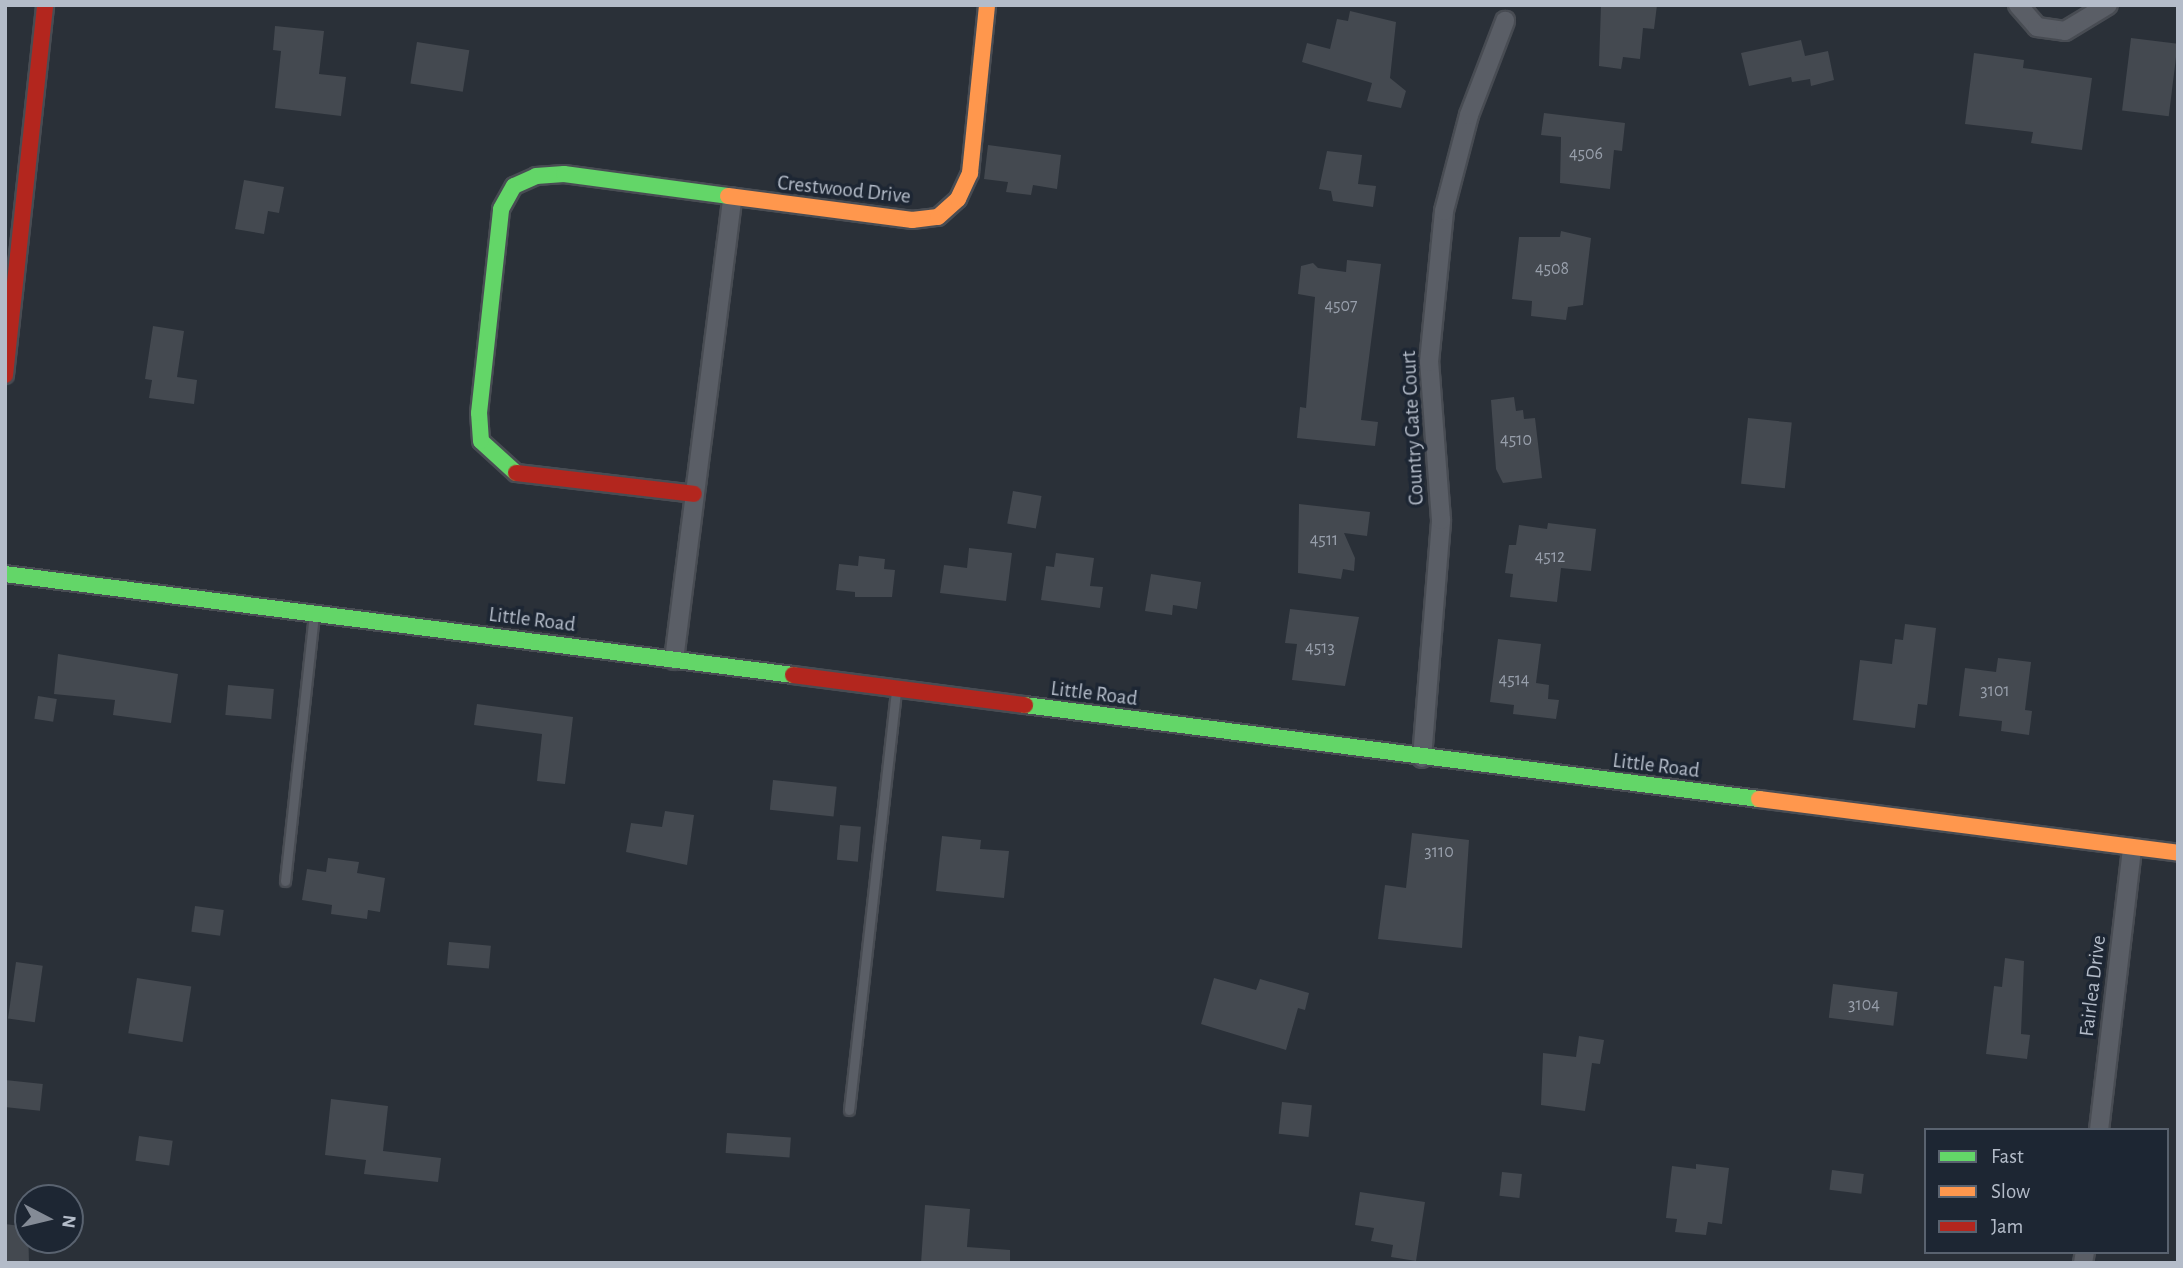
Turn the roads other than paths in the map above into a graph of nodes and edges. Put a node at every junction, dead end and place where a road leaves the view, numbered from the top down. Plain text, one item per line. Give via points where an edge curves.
1 (45, 5) edge
2 (987, 5) edge
3 (2018, 5) edge
4 (2108, 5) edge
5 (1504, 21) dead end
6 (732, 198) junction
7 (5, 375) edge
8 (694, 494) junction
9 (5, 574) edge
10 (315, 613) junction
11 (674, 660) junction
12 (896, 689) junction
13 (1422, 758) junction
14 (2132, 848) junction
15 (2178, 853) edge
16 (285, 881) dead end
17 (849, 1110) dead end
18 (2099, 1128) edge

1 - 7 street
2 - 6 street, Crestwood Drive via 970,173 958,199 938,218 912,220
3 - 4 street via 2037,27 2065,31
5 - 13 street, Country Gate Court via 1469,115 1444,211 1429,362 1441,520
6 - 8 street
6 - 8 street, Crestwood Drive via 564,174 536,176 514,186 501,209 478,413 481,441 517,473
8 - 11 street
9 - 10 street, Little Road
10 - 11 street, Little Road
10 - 16 lane
11 - 12 street, Little Road
12 - 13 street, Little Road
12 - 17 lane
13 - 14 street, Little Road
14 - 15 street, Little Road
14 - 18 street, Fairlea Drive

